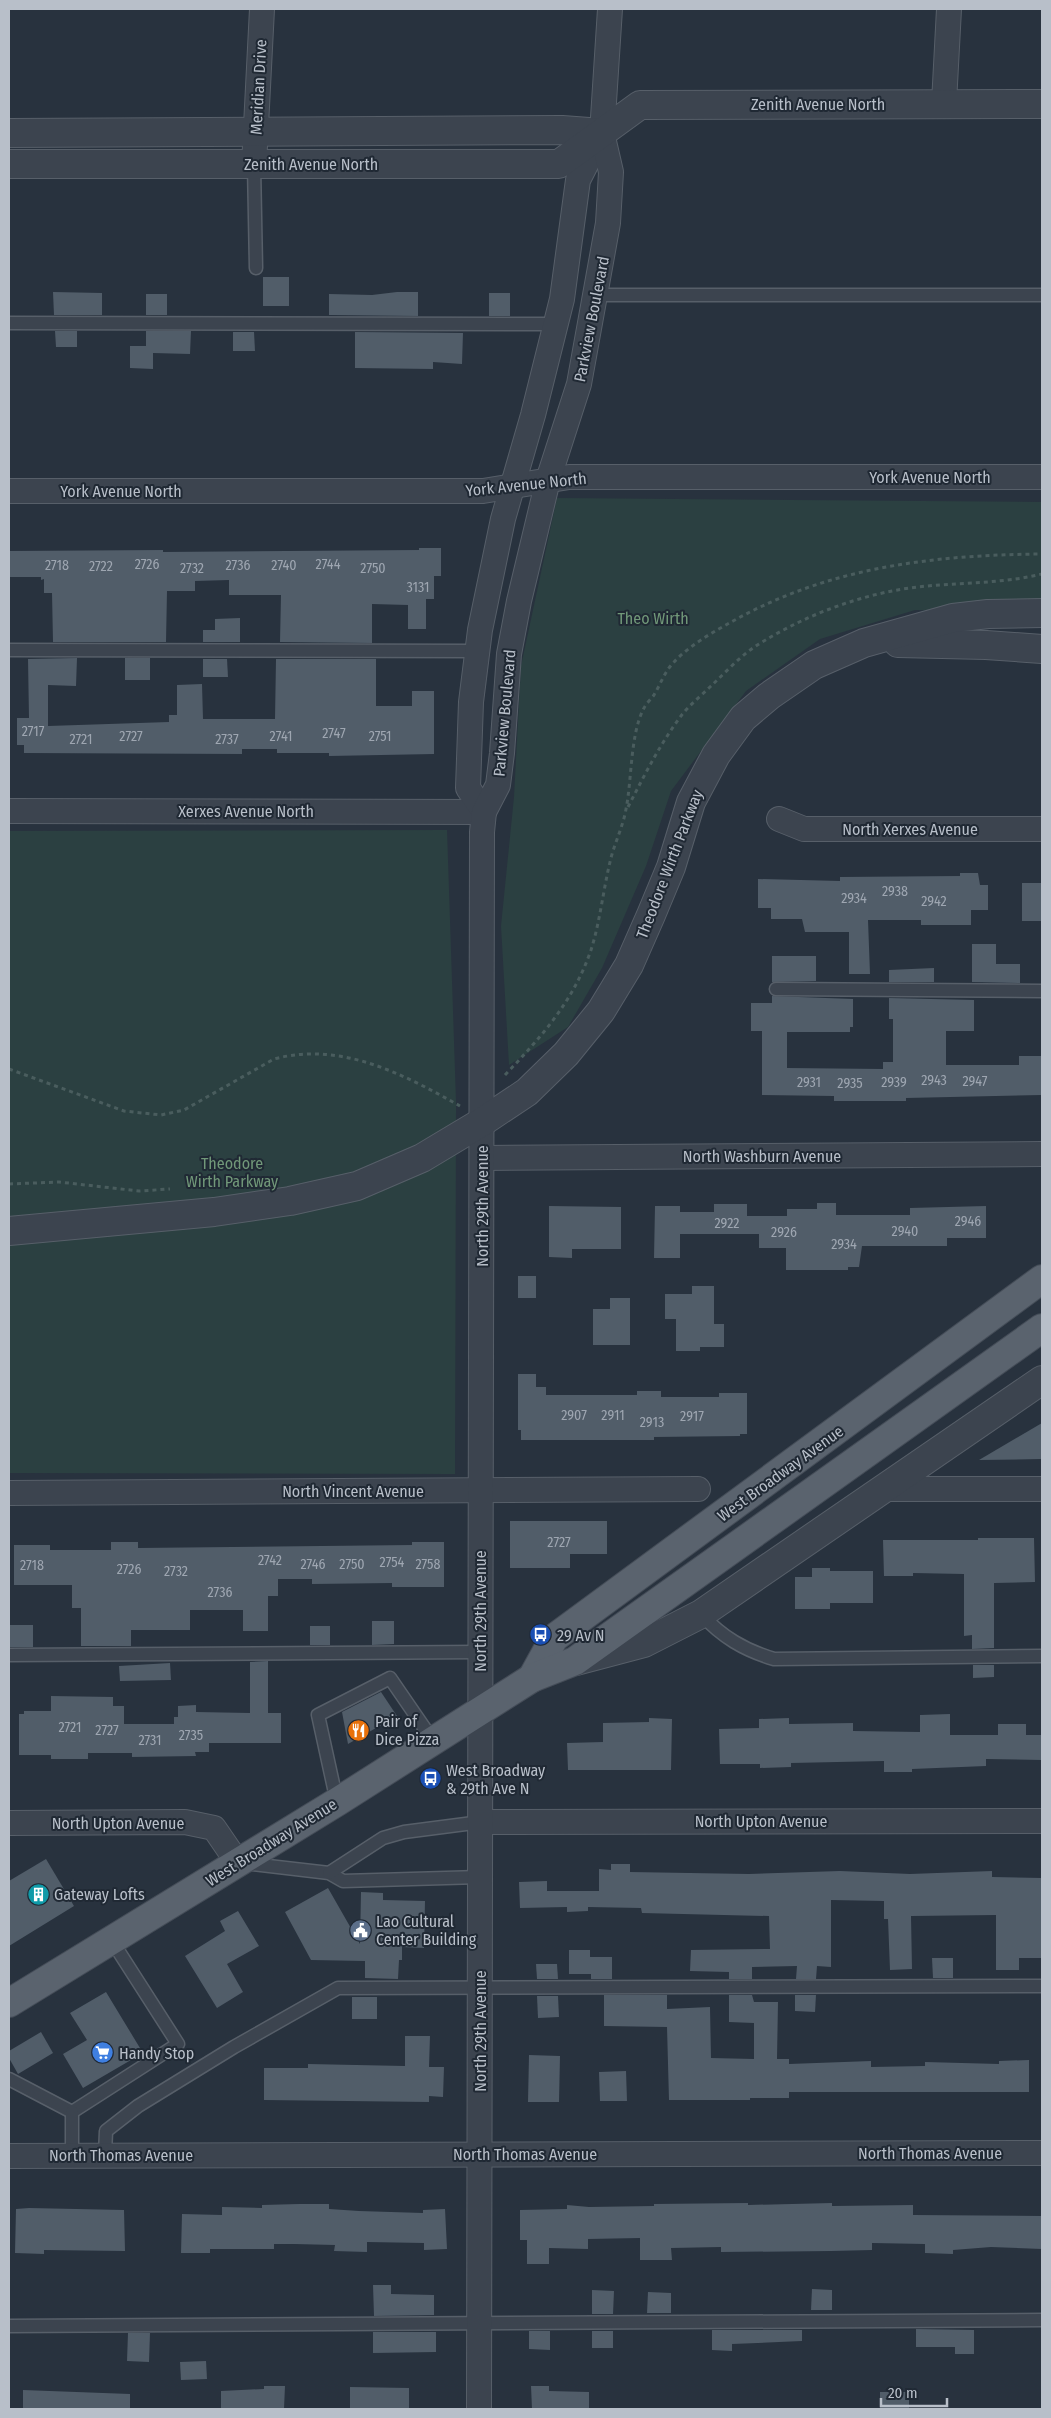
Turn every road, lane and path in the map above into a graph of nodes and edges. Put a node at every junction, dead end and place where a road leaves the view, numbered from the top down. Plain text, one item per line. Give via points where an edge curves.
1 (262, 9) edge
2 (610, 9) edge
3 (949, 9) edge
4 (944, 104) junction
5 (1042, 104) edge
6 (9, 133) edge
7 (602, 133) junction
8 (256, 134) junction
9 (9, 164) edge
10 (254, 165) junction
11 (256, 268) dead end
12 (597, 295) junction
13 (1042, 295) edge
14 (9, 323) edge
15 (556, 324) junction
16 (1042, 477) edge
17 (548, 480) junction
18 (513, 487) junction
19 (9, 492) edge
20 (1042, 554) edge
21 (1042, 613) edge
22 (864, 643) junction
23 (1042, 649) edge
24 (9, 650) edge
25 (477, 651) junction
26 (9, 811) edge
27 (484, 812) junction
28 (779, 819) dead end
29 (1042, 830) edge
30 (776, 989) dead end
31 (1042, 991) edge
32 (9, 1069) edge
33 (507, 1073) dead end
34 (454, 1112) dead end
35 (472, 1114) junction
36 (1042, 1154) edge
37 (482, 1158) junction
38 (9, 1184) edge
39 (176, 1189) dead end
40 (9, 1230) edge
41 (1042, 1279) edge
42 (1042, 1328) edge
43 (1042, 1380) edge
44 (698, 1489) dead end
45 (884, 1489) junction
46 (1042, 1489) edge
47 (480, 1490) junction
48 (9, 1493) edge
49 (701, 1614) junction
50 (480, 1652) junction
51 (9, 1655) edge
52 (1042, 1656) edge
53 (575, 1661) junction
54 (532, 1678) junction
55 (481, 1712) junction
56 (434, 1742) junction
57 (337, 1802) junction
58 (1042, 1821) edge
59 (481, 1822) junction
60 (9, 1823) edge
61 (238, 1863) junction
62 (329, 1873) junction
63 (480, 1877) junction
64 (112, 1941) junction
65 (1042, 1986) edge
66 (480, 1988) junction
67 (9, 2003) edge
68 (9, 2079) edge
69 (72, 2112) junction
70 (1042, 2153) edge
71 (478, 2154) junction
72 (104, 2155) junction
73 (9, 2156) edge
74 (72, 2156) junction
75 (1042, 2320) edge
76 (479, 2324) junction
77 (9, 2326) edge
78 (479, 2409) edge

1 - 8 street, Meridian Drive
2 - 7 street, Parkview Boulevard
3 - 4 street
4 - 5 street, Zenith Avenue North
4 - 7 street, Zenith Avenue North via 640,105
6 - 8 street, Zenith Avenue North
7 - 8 street, Zenith Avenue North via 552,130
7 - 10 street, Zenith Avenue North via 559,164
7 - 12 street, Parkview Boulevard via 611,172 608,223
7 - 15 street, Parkview Boulevard via 578,180
8 - 10 street, Meridian Drive
9 - 10 street, Zenith Avenue North
10 - 11 lane
12 - 13 lane
12 - 17 street, Parkview Boulevard via 580,384
14 - 15 lane
15 - 18 street, Parkview Boulevard
16 - 17 street, York Avenue North via 569,477
17 - 18 street, York Avenue North
17 - 27 street, Parkview Boulevard via 509,654 498,785
18 - 19 street, York Avenue North via 483,492
18 - 25 street, Parkview Boulevard via 486,594
20 - 33 path via 957,556 832,578 790,592 714,632 673,662 643,709 626,810 610,860 592,948 584,968 567,1003 548,1030
21 - 22 street, Theodore Wirth Parkway via 953,618
22 - 23 street, Theodore Wirth Parkway
22 - 35 street, Theodore Wirth Parkway via 814,665 742,718 716,755 691,802 652,915 629,965 601,1011 566,1054 527,1092
24 - 25 lane
25 - 27 street, Parkview Boulevard via 471,702 468,788
26 - 27 street, Xerxes Avenue North
27 - 35 street, North 29th Avenue
28 - 29 street, North Xerxes Avenue via 804,829
30 - 31 lane
32 - 35 path via 124,1111 161,1115 184,1110 260,1064 274,1059 288,1055 341,1055 407,1077
34 - 35 path
35 - 37 street, North 29th Avenue
35 - 40 street, Theodore Wirth Parkway via 422,1158 357,1186 214,1212
36 - 37 street, North Washburn Avenue
37 - 47 street, North 29th Avenue
38 - 39 path via 59,1182 139,1191
41 - 54 main road, West Broadway Avenue via 554,1638
42 - 53 main road, West Broadway Avenue
43 - 45 street, West Broadway Avenue
44 - 47 street, North Vincent Avenue
45 - 46 street
45 - 49 street, West Broadway Avenue
47 - 48 street, North Vincent Avenue
47 - 50 street, North 29th Avenue
49 - 52 lane via 729,1640 750,1652 774,1658
49 - 53 street, West Broadway Avenue via 644,1643
50 - 51 lane
50 - 55 street, North 29th Avenue
53 - 54 main road, West Broadway Avenue
54 - 55 main road, West Broadway Avenue
55 - 56 main road, West Broadway Avenue
55 - 59 street, North 29th Avenue
56 - 57 main road, West Broadway Avenue
56 - 57 lane via 390,1678 318,1715
57 - 61 main road, West Broadway Avenue
58 - 59 street, North Upton Avenue
59 - 62 lane via 404,1832 383,1838
59 - 63 street, North 29th Avenue
60 - 61 street, North Upton Avenue via 185,1822 214,1828
61 - 62 lane
61 - 64 main road, West Broadway Avenue
62 - 63 lane via 343,1881
63 - 66 street, North 29th Avenue
64 - 67 main road, West Broadway Avenue
64 - 69 lane via 178,2044
65 - 66 lane
66 - 71 street, North 29th Avenue
66 - 72 lane via 338,1988 138,2106 106,2131
68 - 69 lane
69 - 74 lane
70 - 71 street, North Thomas Avenue
71 - 72 street, North Thomas Avenue
71 - 76 street, North 29th Avenue
72 - 74 street, North Thomas Avenue
73 - 74 street, North Thomas Avenue
75 - 76 lane
76 - 77 lane
76 - 78 street, North 29th Avenue

